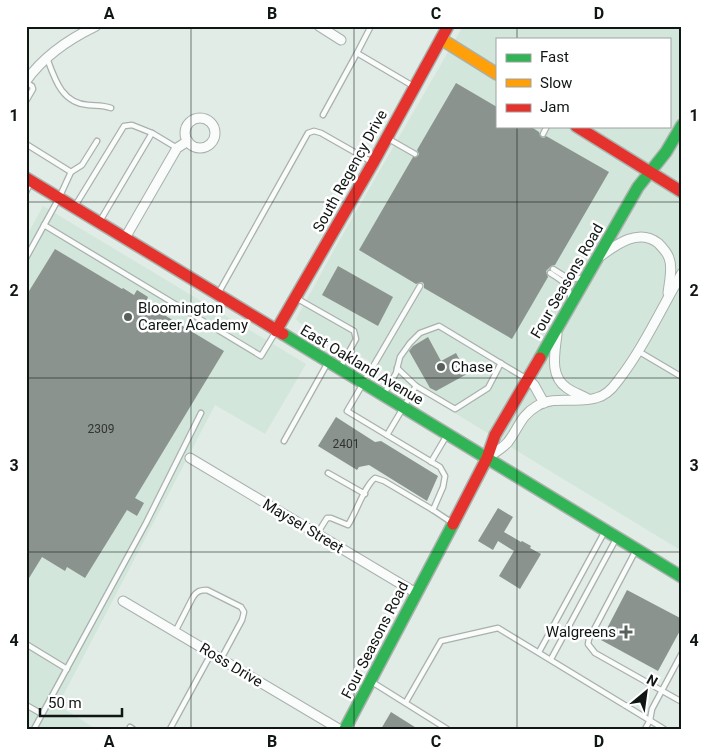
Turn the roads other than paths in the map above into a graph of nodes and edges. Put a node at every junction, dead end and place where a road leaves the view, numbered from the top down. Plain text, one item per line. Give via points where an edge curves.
1 (96, 26) edge
2 (319, 26) edge
3 (371, 26) edge
4 (448, 26) edge
5 (441, 39) junction
6 (341, 40) dead end
7 (357, 52) junction
8 (47, 58) junction
9 (496, 73) edge
10 (26, 82) edge
11 (414, 87) junction
12 (26, 101) edge
13 (111, 108) dead end
14 (323, 115) dead end
15 (682, 124) edge
16 (546, 128) edge
17 (579, 128) edge
18 (152, 133) junction
19 (543, 134) dead end
20 (386, 137) junction
21 (97, 141) dead end
22 (188, 141) dead end
23 (26, 144) edge
24 (177, 148) junction
25 (415, 154) dead end
26 (373, 163) junction
27 (71, 172) junction
28 (650, 173) junction
29 (28, 184) edge
30 (682, 192) edge
31 (59, 198) junction
32 (74, 208) junction
33 (99, 222) junction
34 (44, 225) junction
35 (125, 238) junction
36 (26, 258) edge
37 (598, 258) junction
38 (682, 273) edge
39 (587, 277) junction
40 (420, 286) dead end
41 (218, 295) junction
42 (295, 298) junction
43 (668, 298) junction
44 (572, 304) junction
45 (276, 331) junction
46 (557, 331) junction
47 (638, 351) junction
48 (328, 362) junction
49 (501, 364) junction
50 (397, 368) junction
51 (340, 369) junction
52 (682, 377) edge
53 (527, 379) junction
54 (363, 383) junction
55 (416, 386) junction
56 (384, 395) junction
57 (588, 399) junction
58 (544, 403) junction
59 (404, 407) junction
60 (201, 413) dead end
61 (447, 434) junction
62 (387, 436) junction
63 (284, 441) dead end
64 (190, 458) dead end
65 (487, 458) junction
66 (431, 462) junction
67 (328, 473) dead end
68 (365, 494) junction
69 (433, 510) junction
70 (452, 522) junction
71 (606, 530) junction
72 (317, 534) junction
73 (617, 537) junction
74 (636, 549) junction
75 (682, 577) edge
76 (416, 593) junction
77 (123, 601) dead end
78 (175, 632) junction
79 (26, 644) edge
80 (539, 652) junction
81 (682, 653) edge
82 (212, 654) junction
83 (221, 659) junction
84 (551, 659) junction
85 (676, 663) junction
86 (682, 666) edge
87 (67, 669) junction
88 (371, 681) junction
89 (662, 690) junction
90 (406, 702) junction
91 (682, 702) edge
92 (26, 705) edge
93 (42, 714) junction
94 (650, 720) junction
95 (34, 729) edge
96 (170, 729) edge
97 (339, 729) edge
98 (345, 729) edge
99 (447, 729) edge
100 (645, 729) edge
101 (664, 729) edge

1 - 8 street
2 - 6 street
3 - 7 lane
4 - 5 main road, South Regency Drive
5 - 9 main road
5 - 11 main road, South Regency Drive
7 - 11 lane
7 - 14 lane
8 - 10 street
8 - 13 lane via 64,94 87,105
10 - 12 lane via 33,89
11 - 20 main road, South Regency Drive
15 - 28 main road, Four Seasons Road
16 - 19 lane
17 - 28 main road
18 - 24 lane
18 - 32 lane via 132,125 124,126
18 - 33 lane
20 - 25 lane
20 - 26 main road, South Regency Drive
21 - 27 lane via 82,165
22 - 24 street
23 - 27 lane
24 - 35 street
26 - 41 lane via 321,133 308,133
26 - 42 main road, South Regency Drive
27 - 31 lane
28 - 30 main road
28 - 37 main road, Four Seasons Road
29 - 31 main road, East Oakland Avenue
31 - 32 main road, East Oakland Avenue
31 - 34 lane
32 - 33 main road, East Oakland Avenue
33 - 35 main road, East Oakland Avenue
34 - 36 lane
34 - 45 lane via 261,356
35 - 41 main road, East Oakland Avenue
37 - 39 main road, Four Seasons Road
37 - 43 street via 633,237 654,240 670,259
38 - 43 street, Four Seasons Road
39 - 44 main road, Four Seasons Road
39 - 44 lane via 569,279 552,271 566,282
40 - 54 lane
41 - 45 main road, East Oakland Avenue
42 - 45 main road, South Regency Drive
42 - 51 lane via 354,331 356,339
43 - 47 street, Four Seasons Road
44 - 46 main road, Four Seasons Road
45 - 48 main road, East Oakland Avenue
46 - 53 main road, Four Seasons Road
46 - 57 street via 556,376 566,388
47 - 52 lane
47 - 57 street, Four Seasons Road via 609,391
48 - 51 main road, East Oakland Avenue
48 - 63 lane
49 - 50 lane via 439,326 420,333 400,357
49 - 53 lane
49 - 55 lane via 488,388 455,409
50 - 55 lane
50 - 56 lane
51 - 54 main road, East Oakland Avenue
53 - 58 street
53 - 65 main road, Four Seasons Road via 495,435
54 - 56 main road, East Oakland Avenue
54 - 62 lane via 347,411
55 - 59 lane
56 - 59 main road, East Oakland Avenue
57 - 58 street, Four Seasons Road
58 - 65 street, Four Seasons Road via 525,416 508,442
59 - 61 main road, East Oakland Avenue
59 - 62 lane
60 - 87 lane
61 - 65 main road, East Oakland Avenue
61 - 66 lane
62 - 66 lane
64 - 72 street, Maysel Street
65 - 70 main road, Four Seasons Road
65 - 71 main road, East Oakland Avenue
66 - 69 lane via 440,467 445,476
67 - 68 lane
68 - 69 lane via 371,480 380,478
68 - 72 lane via 348,525 327,518
69 - 70 lane
70 - 76 main road, Four Seasons Road
71 - 73 main road, East Oakland Avenue
71 - 80 lane
72 - 76 street, Maysel Street
73 - 74 main road, East Oakland Avenue
73 - 84 lane
74 - 75 main road, East Oakland Avenue
74 - 89 lane via 588,644 595,653
76 - 88 main road, Four Seasons Road
77 - 78 street, Ross Drive
78 - 82 street, Ross Drive
78 - 83 lane via 193,597 201,590 241,607 244,612 242,620
79 - 87 lane
80 - 84 lane
80 - 90 lane via 498,628 441,641
81 - 85 lane
82 - 83 street, Ross Drive
82 - 96 lane
83 - 97 street, Ross Drive
84 - 94 lane
85 - 86 lane
85 - 89 lane
87 - 93 lane
88 - 90 lane
88 - 98 main road, Four Seasons Road
89 - 91 lane
89 - 94 lane via 652,708
90 - 99 lane
92 - 93 lane
93 - 95 lane
94 - 100 lane
94 - 101 lane

